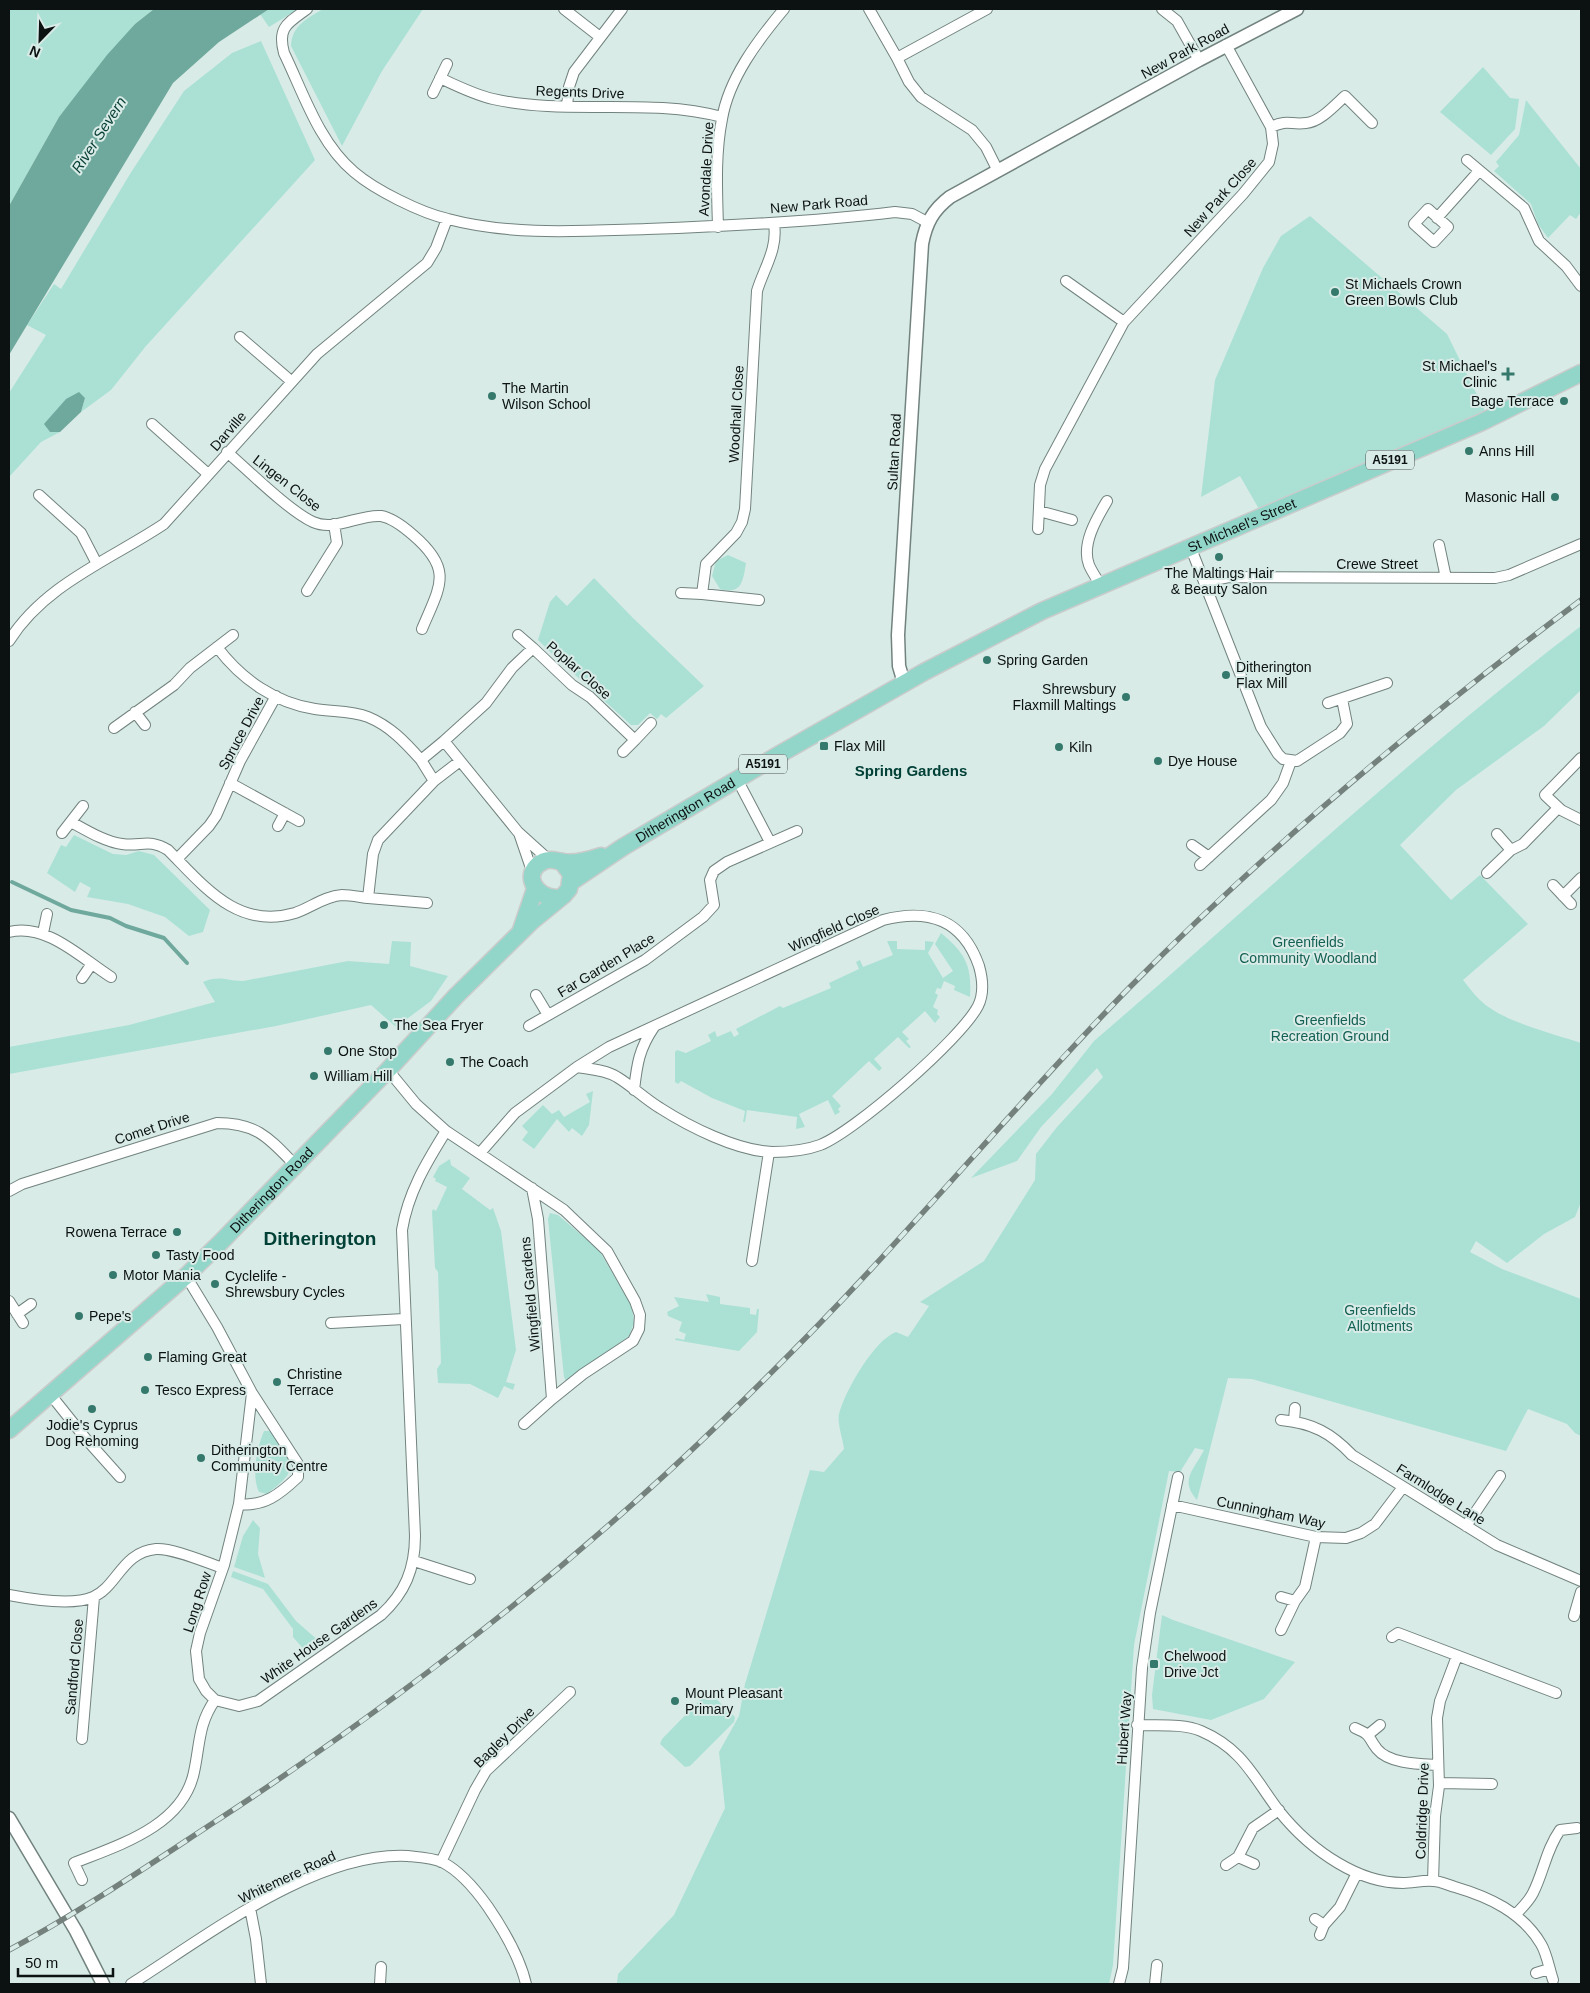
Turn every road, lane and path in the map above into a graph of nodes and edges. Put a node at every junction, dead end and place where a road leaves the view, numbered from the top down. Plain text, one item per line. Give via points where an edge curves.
1 (308, 9) edge
2 (564, 9) edge
3 (622, 9) edge
4 (784, 9) edge
5 (869, 9) edge
6 (986, 9) edge
7 (1162, 9) edge
8 (1297, 9) edge
9 (600, 37) junction
10 (1226, 45) junction
11 (897, 58) junction
12 (1199, 60) junction
13 (447, 64) dead end
14 (440, 78) junction
15 (433, 93) dead end
16 (567, 106) junction
17 (722, 117) junction
18 (1372, 123) dead end
19 (1271, 127) junction
20 (1467, 160) dead end
21 (998, 171) junction
22 (1480, 171) junction
23 (1437, 218) dead end
24 (447, 219) junction
25 (928, 222) junction
26 (774, 224) junction
27 (718, 227) junction
28 (1066, 281) dead end
29 (1581, 286) edge
30 (1124, 322) junction
31 (240, 338) dead end
32 (1581, 372) edge
33 (291, 381) junction
34 (152, 424) dead end
35 (227, 452) junction
36 (208, 474) junction
37 (40, 495) dead end
38 (1107, 501) dead end
39 (1040, 511) junction
40 (1072, 520) dead end
41 (334, 524) junction
42 (1038, 529) dead end
43 (1581, 544) edge
44 (1439, 545) dead end
45 (1190, 546) junction
46 (97, 564) junction
47 (1446, 578) junction
48 (1204, 582) junction
49 (1101, 586) junction
50 (307, 591) dead end
51 (682, 594) dead end
52 (702, 594) junction
53 (759, 600) dead end
54 (422, 628) dead end
55 (10, 635) edge
56 (233, 635) dead end
57 (518, 635) dead end
58 (217, 647) junction
59 (533, 648) junction
60 (904, 683) junction
61 (1387, 683) dead end
62 (276, 696) junction
63 (1342, 698) junction
64 (1328, 704) dead end
65 (135, 712) junction
66 (651, 723) dead end
67 (144, 724) dead end
68 (114, 728) dead end
69 (635, 740) junction
70 (444, 741) junction
71 (623, 752) dead end
72 (1581, 758) edge
73 (421, 760) junction
74 (460, 761) junction
75 (1291, 761) junction
76 (737, 779) junction
77 (434, 781) junction
78 (230, 783) junction
79 (83, 806) dead end
80 (1558, 808) junction
81 (285, 813) junction
82 (1581, 820) edge
83 (299, 821) dead end
84 (71, 822) junction
85 (278, 826) dead end
86 (797, 831) dead end
87 (518, 832) junction
88 (62, 833) dead end
89 (1497, 834) dead end
90 (770, 842) junction
91 (1192, 845) dead end
92 (623, 847) junction
93 (1512, 850) junction
94 (1209, 857) junction
95 (177, 860) junction
96 (556, 861) junction
97 (1200, 865) dead end
98 (1487, 873) dead end
99 (1581, 878) edge
100 (534, 881) junction
101 (571, 882) junction
102 (1553, 885) dead end
103 (1563, 896) junction
104 (368, 898) junction
105 (558, 898) junction
106 (427, 903) dead end
107 (1571, 904) dead end
108 (47, 914) dead end
109 (9, 932) edge
110 (43, 934) junction
111 (519, 934) junction
112 (91, 964) junction
113 (111, 977) dead end
114 (82, 978) dead end
115 (536, 995) dead end
116 (548, 1015) junction
117 (529, 1026) dead end
118 (655, 1026) junction
119 (577, 1067) junction
120 (388, 1070) junction
121 (634, 1090) junction
122 (446, 1131) junction
123 (769, 1152) junction
124 (480, 1153) junction
125 (295, 1165) junction
126 (532, 1188) junction
127 (9, 1191) edge
128 (752, 1261) dead end
129 (186, 1276) junction
130 (9, 1302) edge
131 (31, 1304) dead end
132 (17, 1314) junction
133 (404, 1319) junction
134 (331, 1322) dead end
135 (23, 1323) dead end
136 (252, 1393) junction
137 (50, 1394) junction
138 (552, 1399) junction
139 (1294, 1408) dead end
140 (1281, 1420) dead end
141 (1294, 1421) junction
142 (524, 1424) dead end
143 (9, 1430) edge
144 (1500, 1476) dead end
145 (120, 1477) dead end
146 (1178, 1477) dead end
147 (1403, 1487) junction
148 (239, 1504) junction
149 (1172, 1505) junction
150 (1466, 1526) junction
151 (1316, 1537) junction
152 (414, 1561) junction
153 (223, 1568) junction
154 (470, 1579) dead end
155 (1581, 1581) edge
156 (1581, 1592) edge
157 (9, 1595) edge
158 (94, 1597) junction
159 (1281, 1597) dead end
160 (1295, 1601) junction
161 (1574, 1616) dead end
162 (1282, 1630) dead end
163 (1392, 1637) dead end
164 (1457, 1656) junction
165 (570, 1692) dead end
166 (1556, 1693) dead end
167 (215, 1700) junction
168 (1137, 1725) junction
169 (1380, 1725) dead end
170 (1355, 1728) dead end
171 (1369, 1734) junction
172 (82, 1739) dead end
173 (1438, 1765) junction
174 (1439, 1783) junction
175 (1492, 1784) dead end
176 (1279, 1810) junction
177 (9, 1818) edge
178 (1577, 1828) dead end
179 (1238, 1857) junction
180 (441, 1862) junction
181 (1254, 1864) dead end
182 (1226, 1865) dead end
183 (1357, 1873) junction
184 (82, 1880) dead end
185 (1433, 1881) junction
186 (250, 1908) junction
187 (1515, 1915) junction
188 (1315, 1919) dead end
189 (1158, 1964) dead end
190 (381, 1967) dead end
191 (1549, 1969) junction
192 (1536, 1972) dead end
193 (1553, 1980) dead end
194 (103, 1984) edge
195 (132, 1984) edge
196 (261, 1984) edge
197 (380, 1984) edge
198 (526, 1984) edge
199 (1119, 1984) edge
200 (1154, 1984) edge

1 - 24 street, New Park Road via 289,23 280,39 333,150 354,173 411,205
2 - 9 street
3 - 9 street
4 - 17 street, Avondale Drive via 762,35 732,86
5 - 11 street
6 - 11 street
7 - 12 street via 1177,21
8 - 10 street, New Park Road
9 - 16 street via 574,72 568,87
10 - 12 street, New Park Road
10 - 19 street, New Park Close
11 - 21 street via 921,97 972,130 986,147
12 - 21 street, New Park Road
13 - 14 street
14 - 15 street
14 - 16 street, Regents Drive via 492,99
16 - 17 street, Regents Drive via 665,108
17 - 27 street, Avondale Drive via 718,154
18 - 19 street via 1345,96 1313,121 1305,124 1286,121
19 - 30 street, New Park Close via 1273,144 1264,170
20 - 22 street
21 - 25 street, New Park Road via 950,197
22 - 23 street
22 - 29 street via 1524,208 1539,241 1566,266
24 - 27 street, New Park Road via 535,230
24 - 33 street, Darville via 427,263 317,354
25 - 26 street, New Park Road via 912,214 895,212
25 - 60 street, Sultan Road via 922,244 898,635 899,666
26 - 27 street, New Park Road
26 - 52 street, Woodhall Close via 774,248 757,291 745,510 736,533 706,564
28 - 30 street
30 - 39 street, New Park Close via 1045,469 1040,485
31 - 33 street
32 - 45 main road, St Michael's Street / A5191 via 1482,422
33 - 35 street, Darville
34 - 36 street
35 - 36 street, Darville
35 - 41 street, Lingen Close via 294,509 314,522
36 - 46 street, Darville via 164,524
37 - 46 street via 73,523
38 - 49 street via 1094,526 1088,552 1090,566
39 - 40 street
39 - 42 street, New Park Close
41 - 50 street via 337,543
41 - 54 street, Lingen Close via 381,516 400,524 428,548 441,570 439,589
43 - 47 street, Crewe Street via 1495,578
44 - 47 street
45 - 48 street
45 - 49 main road, St Michael's Street / A5191
46 - 55 street, Darville via 35,608
47 - 48 street, Crewe Street via 1230,578
48 - 75 street via 1260,726 1278,754
49 - 60 main road, St Michael's Street / A5191 via 1042,611
51 - 52 street
52 - 53 street
56 - 58 street
57 - 59 street
58 - 62 street via 238,672
58 - 65 street via 174,685
59 - 69 street, Poplar Close
59 - 70 street, Poplar Close via 512,668 486,703
60 - 76 main road, Ditherington Road / A5191
61 - 63 street
62 - 73 street via 301,706 366,716 392,730
62 - 78 street, Spruce Drive
63 - 64 street
63 - 75 street via 1348,724 1345,729 1304,758
65 - 67 street
65 - 68 street
66 - 69 street
69 - 71 street
70 - 73 street, Poplar Close
70 - 74 street
72 - 80 street via 1545,795
73 - 77 street
74 - 77 street
74 - 87 street
75 - 94 street via 1283,783 1271,800
76 - 90 street
76 - 92 main road, Ditherington Road / A5191
77 - 104 street via 378,840 373,854
78 - 81 street, Spruce Drive
78 - 95 street, Spruce Drive via 209,826
79 - 84 street
80 - 82 street
80 - 93 street via 1523,844
81 - 83 street, Spruce Drive
81 - 85 street
84 - 88 street
84 - 95 street via 121,844 149,842 158,845
86 - 90 street
87 - 96 street
87 - 100 street
89 - 93 street
90 - 116 street, Far Garden Place via 714,871 709,884 715,902 703,917 645,960
91 - 94 street
92 - 96 main road, Ditherington Road / A5191 via 593,859
92 - 101 main road, Ditherington Road / A5191
93 - 98 street
94 - 97 street
95 - 104 street via 216,898 251,914 292,914 342,895
96 - 100 main road via 542,862
96 - 101 main road via 571,874
99 - 103 street
100 - 105 main road via 541,895
100 - 111 main road, Ditherington Road / A5191
101 - 105 main road, Ditherington Road / A5191 via 564,895
102 - 103 street
103 - 107 street
104 - 106 street
105 - 111 main road, Ditherington Road / A5191
108 - 110 street
109 - 110 street via 28,930
110 - 112 street
111 - 120 main road, Ditherington Road / A5191
112 - 113 street
112 - 114 street
115 - 116 street
116 - 117 street, Far Garden Place
118 - 119 street, Wingfield Close via 609,1047
118 - 121 street via 643,1043
118 - 123 street, Wingfield Close via 884,920 916,914 933,917 950,924 963,936 973,951 983,986 978,1005 953,1039 848,1128 821,1144 797,1151
119 - 121 street, Wingfield Close via 616,1076
119 - 124 street, Wingfield Close via 516,1113
120 - 122 street via 416,1104
120 - 125 main road, Ditherington Road / A5191
121 - 123 street, Wingfield Close via 660,1108 719,1138
122 - 124 street
122 - 133 street, White House Gardens via 405,1209 402,1230
123 - 128 street
124 - 126 street
125 - 127 street, Comet Drive via 256,1129 217,1123 22,1184
125 - 129 main road, Ditherington Road / A5191
126 - 138 street, Wingfield Gardens via 538,1219
126 - 138 street via 564,1210 607,1251 640,1315 639,1329 633,1341
129 - 136 street
129 - 137 main road, Ditherington Road / A5191
130 - 132 street
131 - 132 street
132 - 135 street
133 - 134 street
133 - 152 street, White House Gardens
136 - 148 street, Long Row
136 - 148 street via 298,1464 298,1477 280,1495 254,1505
137 - 143 main road, Ditherington Road / A5191
137 - 145 street
138 - 142 street
139 - 141 street
140 - 141 street, Farmlodge Lane
141 - 147 street, Farmlodge Lane via 1333,1436 1352,1455
144 - 150 street
146 - 149 street, Hubert Way
147 - 150 street, Farmlodge Lane
147 - 151 street, Cunningham Way via 1375,1524 1361,1533 1346,1538
148 - 153 street, Long Row
149 - 151 street, Cunningham Way
149 - 168 street, Hubert Way via 1150,1613
150 - 155 street, Farmlodge Lane via 1497,1545
151 - 160 street via 1305,1587
152 - 154 street
152 - 167 street, White House Gardens via 409,1579 393,1604 272,1691 248,1705
153 - 158 street via 157,1549 141,1553 126,1564
153 - 167 street, Long Row via 196,1650 199,1679
156 - 161 street
157 - 158 street via 44,1600
158 - 172 street, Sandford Close
159 - 160 street
160 - 162 street
163 - 164 street via 1398,1633
164 - 166 street
164 - 173 street, Coldridge Drive via 1437,1718
165 - 180 street, Bagley Drive via 486,1771
167 - 184 street via 201,1723 194,1775 181,1802 172,1813 146,1831 74,1863
168 - 176 street via 1200,1731 1226,1745 1250,1767
168 - 199 street, Hubert Way via 1123,1968
169 - 171 street
170 - 171 street
171 - 173 street via 1378,1750 1389,1758
173 - 174 street, Coldridge Drive
174 - 175 street
174 - 185 street, Coldridge Drive
176 - 179 street via 1254,1828
176 - 183 street via 1321,1851
177 - 194 street
178 - 187 street via 1559,1826 1533,1894
179 - 181 street
179 - 182 street
180 - 186 street, Whitemere Road via 389,1855 364,1858 327,1870
180 - 198 street, Whitemere Road via 477,1892 493,1914 518,1960
183 - 185 street via 1402,1883
183 - 188 street via 1340,1907 1322,1930
185 - 187 street via 1482,1894
186 - 195 street, Whitemere Road
186 - 196 street
187 - 191 street via 1541,1944
189 - 200 street
190 - 197 street
191 - 192 street
191 - 193 street

